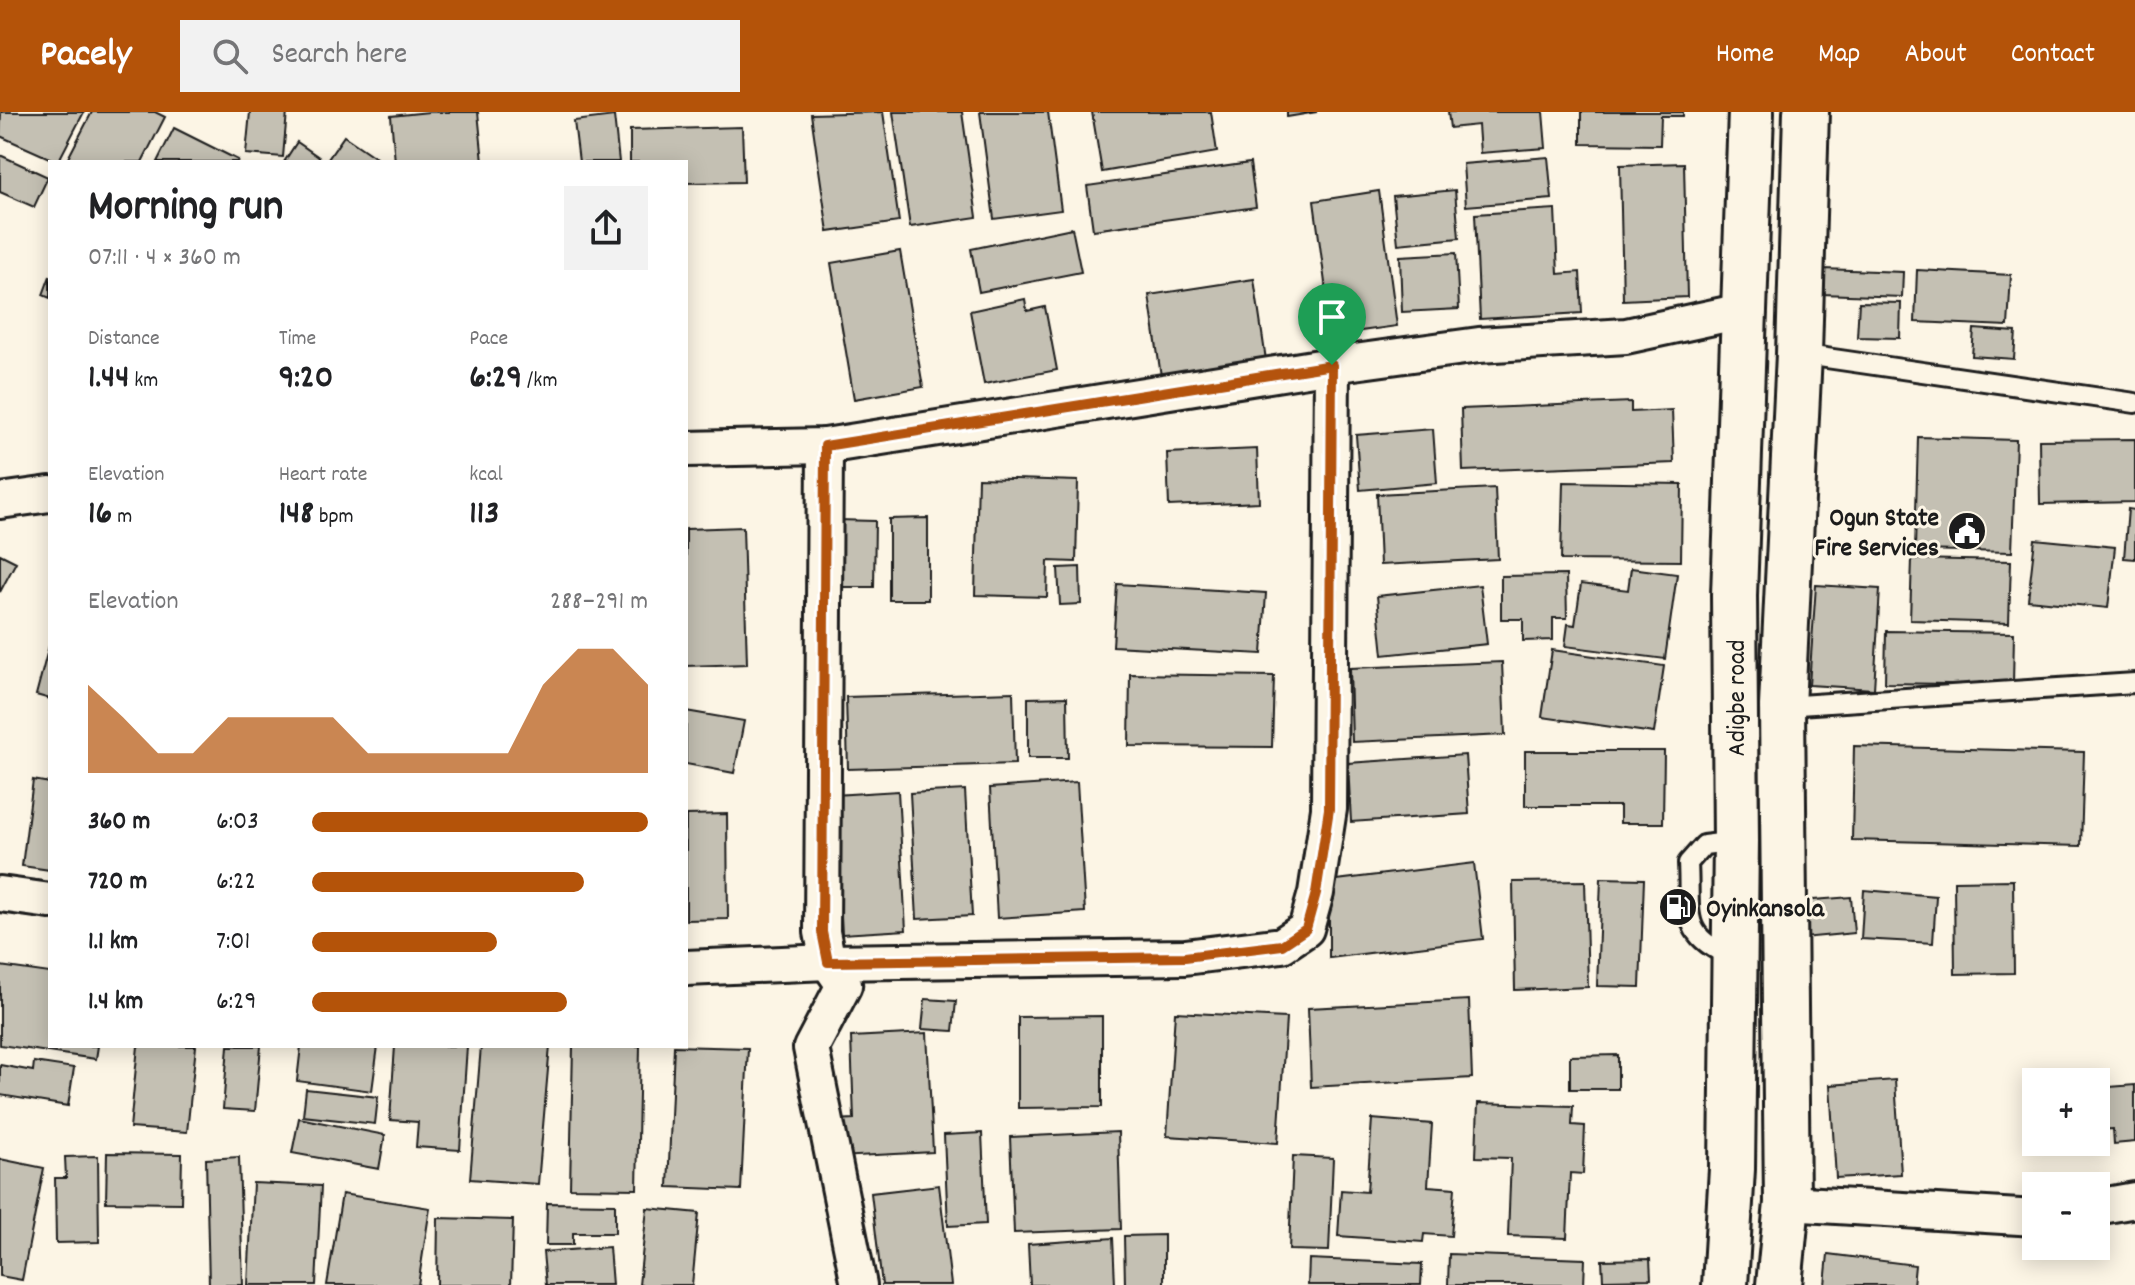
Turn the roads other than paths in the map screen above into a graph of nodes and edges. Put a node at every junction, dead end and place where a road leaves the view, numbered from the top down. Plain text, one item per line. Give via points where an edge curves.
1 (1751, 112) edge
2 (1806, 112) edge
3 (1746, 310) junction
4 (1799, 354) junction
5 (1332, 365) junction
6 (2135, 403) edge
7 (825, 446) junction
8 (688, 449) edge
9 (48, 494) edge
10 (0, 501) edge
11 (2135, 683) edge
12 (1782, 706) junction
13 (0, 894) edge
14 (48, 901) edge
15 (828, 962) junction
16 (688, 968) edge
17 (2135, 1200) edge
18 (1787, 1203) junction
19 (2110, 1204) edge
20 (2022, 1217) edge
21 (859, 1285) edge
22 (1725, 1285) edge
23 (1779, 1285) edge

1 - 3 main road, Adigbe road
2 - 4 main road, Adigbe road
3 - 5 street via 1626,336 1479,345
3 - 22 main road, Adigbe road via 1734,595 1732,1169
4 - 6 lane
4 - 12 main road, Adigbe road
5 - 7 street
5 - 15 street via 1329,809 1306,929 1282,945 1185,957
7 - 8 street
7 - 15 street via 822,932
9 - 10 street
11 - 12 lane
12 - 18 main road, Adigbe road
13 - 14 street
15 - 16 street
15 - 21 street via 844,985 811,1048
17 - 19 street
18 - 20 street
18 - 23 main road, Adigbe road

